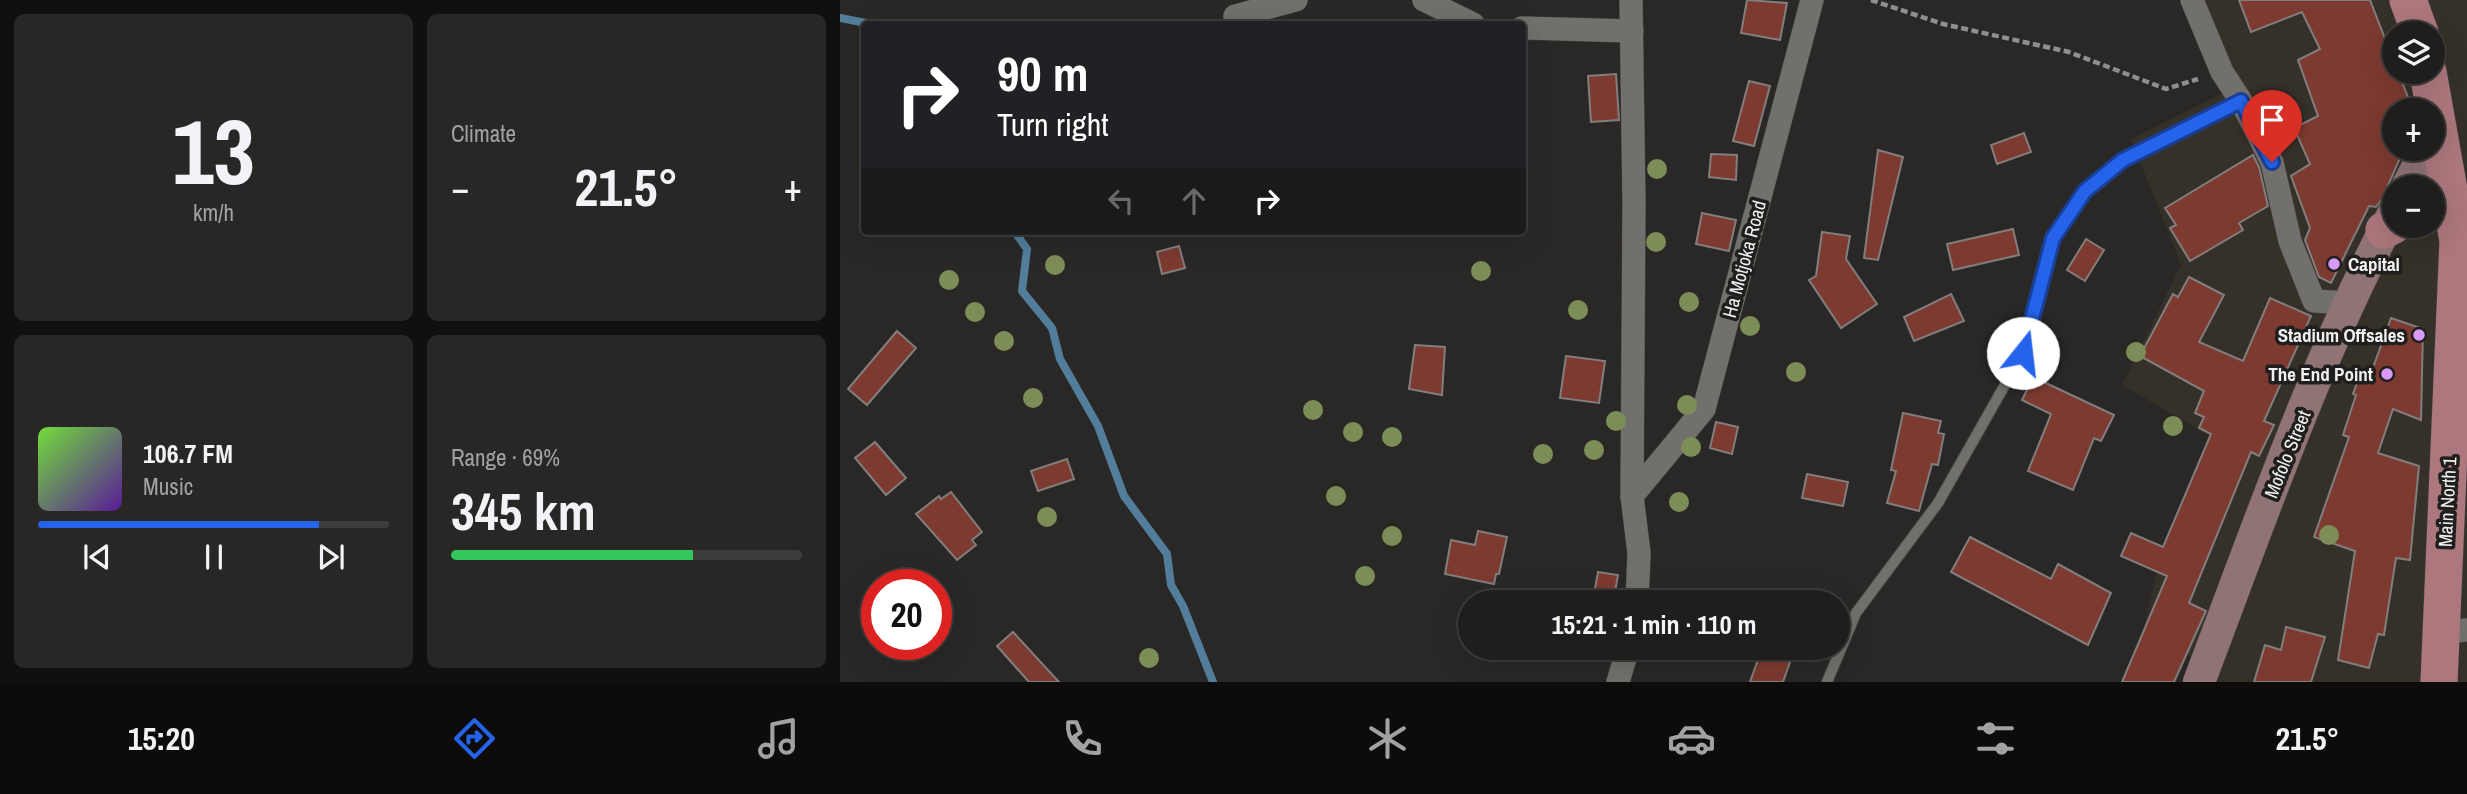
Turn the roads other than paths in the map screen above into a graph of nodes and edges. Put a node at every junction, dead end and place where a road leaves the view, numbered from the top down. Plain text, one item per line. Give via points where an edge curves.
1 (1296, 0) edge
2 (1424, 0) edge
3 (1631, 0) edge
4 (1812, 0) edge
5 (2192, 0) edge
6 (2408, 0) edge
7 (1235, 16) dead end
8 (1468, 21) edge
9 (2416, 21) edge
10 (1526, 28) edge
11 (1632, 31) junction
12 (2241, 101) junction
13 (2445, 231) edge
14 (2383, 238) edge
15 (2348, 303) junction
16 (1632, 496) junction
17 (1637, 590) edge
18 (2453, 631) edge
19 (1625, 660) edge
20 (1618, 682) edge
21 (1827, 682) edge
22 (2199, 682) edge
23 (2439, 682) edge

1 - 7 street
2 - 8 street
3 - 11 street
4 - 16 street, Ha Motjoka Road via 1704,408
5 - 12 street via 2222,72
6 - 9 main road
10 - 11 street
11 - 16 street
12 - 15 street via 2272,162 2290,241 2314,302
12 - 21 lane via 2123,160 2085,191 2053,238 2023,353 1938,503 1856,613
13 - 18 main road, Main North 1
14 - 15 main road, Mofolo Street
15 - 22 main road, Mofolo Street
16 - 17 street via 1639,553
18 - 23 main road, Main North 1
19 - 20 street

